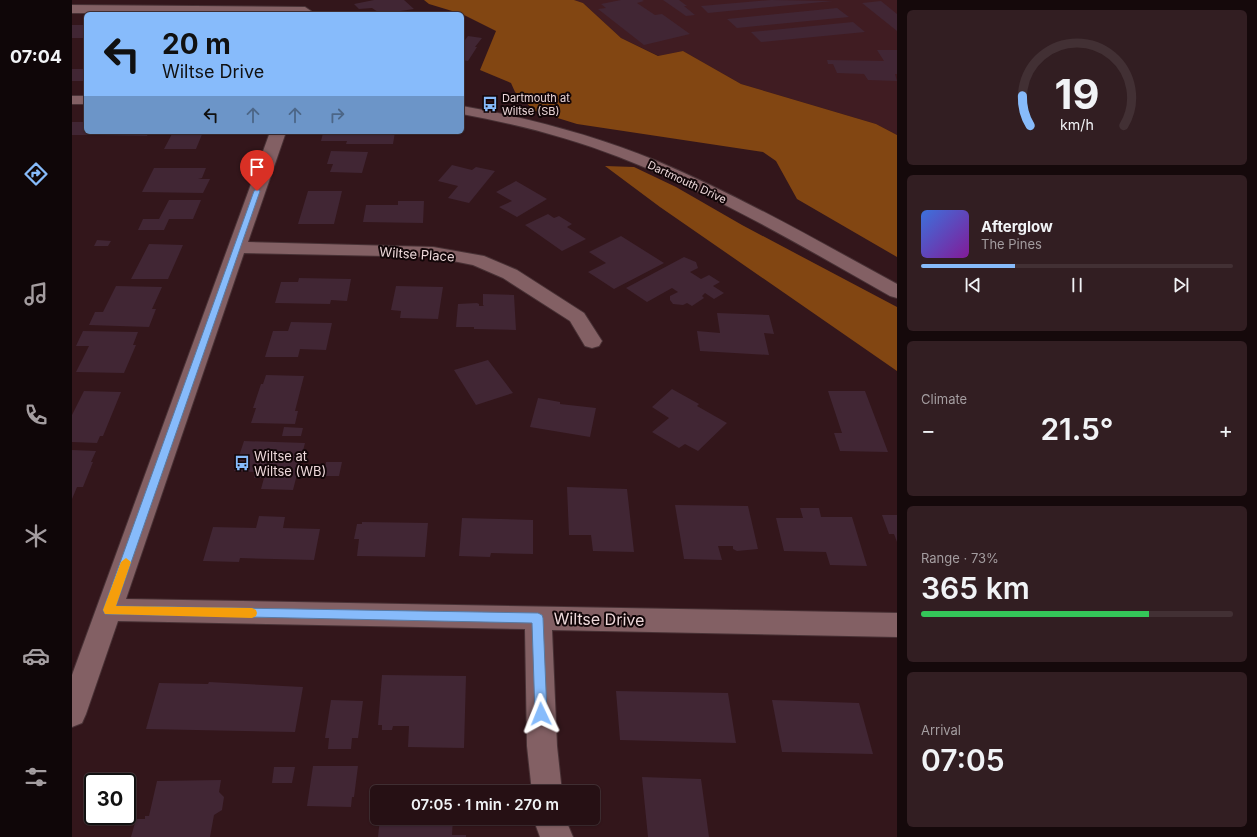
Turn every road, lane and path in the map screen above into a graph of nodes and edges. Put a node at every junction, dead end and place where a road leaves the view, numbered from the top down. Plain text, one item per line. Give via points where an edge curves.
1 (72, 9) edge
2 (305, 10) dead end
3 (169, 12) edge
4 (72, 100) edge
5 (84, 100) edge
6 (464, 110) edge
7 (277, 134) edge
8 (238, 247) junction
9 (897, 292) edge
10 (592, 341) dead end
11 (109, 610) junction
12 (538, 618) junction
13 (897, 625) edge
14 (72, 714) edge
15 (546, 785) edge
16 (551, 825) edge
17 (557, 837) edge

1 - 3 street
2 - 3 street
4 - 5 street
6 - 9 street, Dartmouth Drive via 569,135 675,174
7 - 8 street
8 - 10 street, Wiltse Place via 433,252 478,260 510,274 577,317
8 - 11 street
11 - 12 street, Wiltse Drive
11 - 14 street
12 - 13 street, Wiltse Drive
12 - 15 street via 542,746
16 - 17 street

